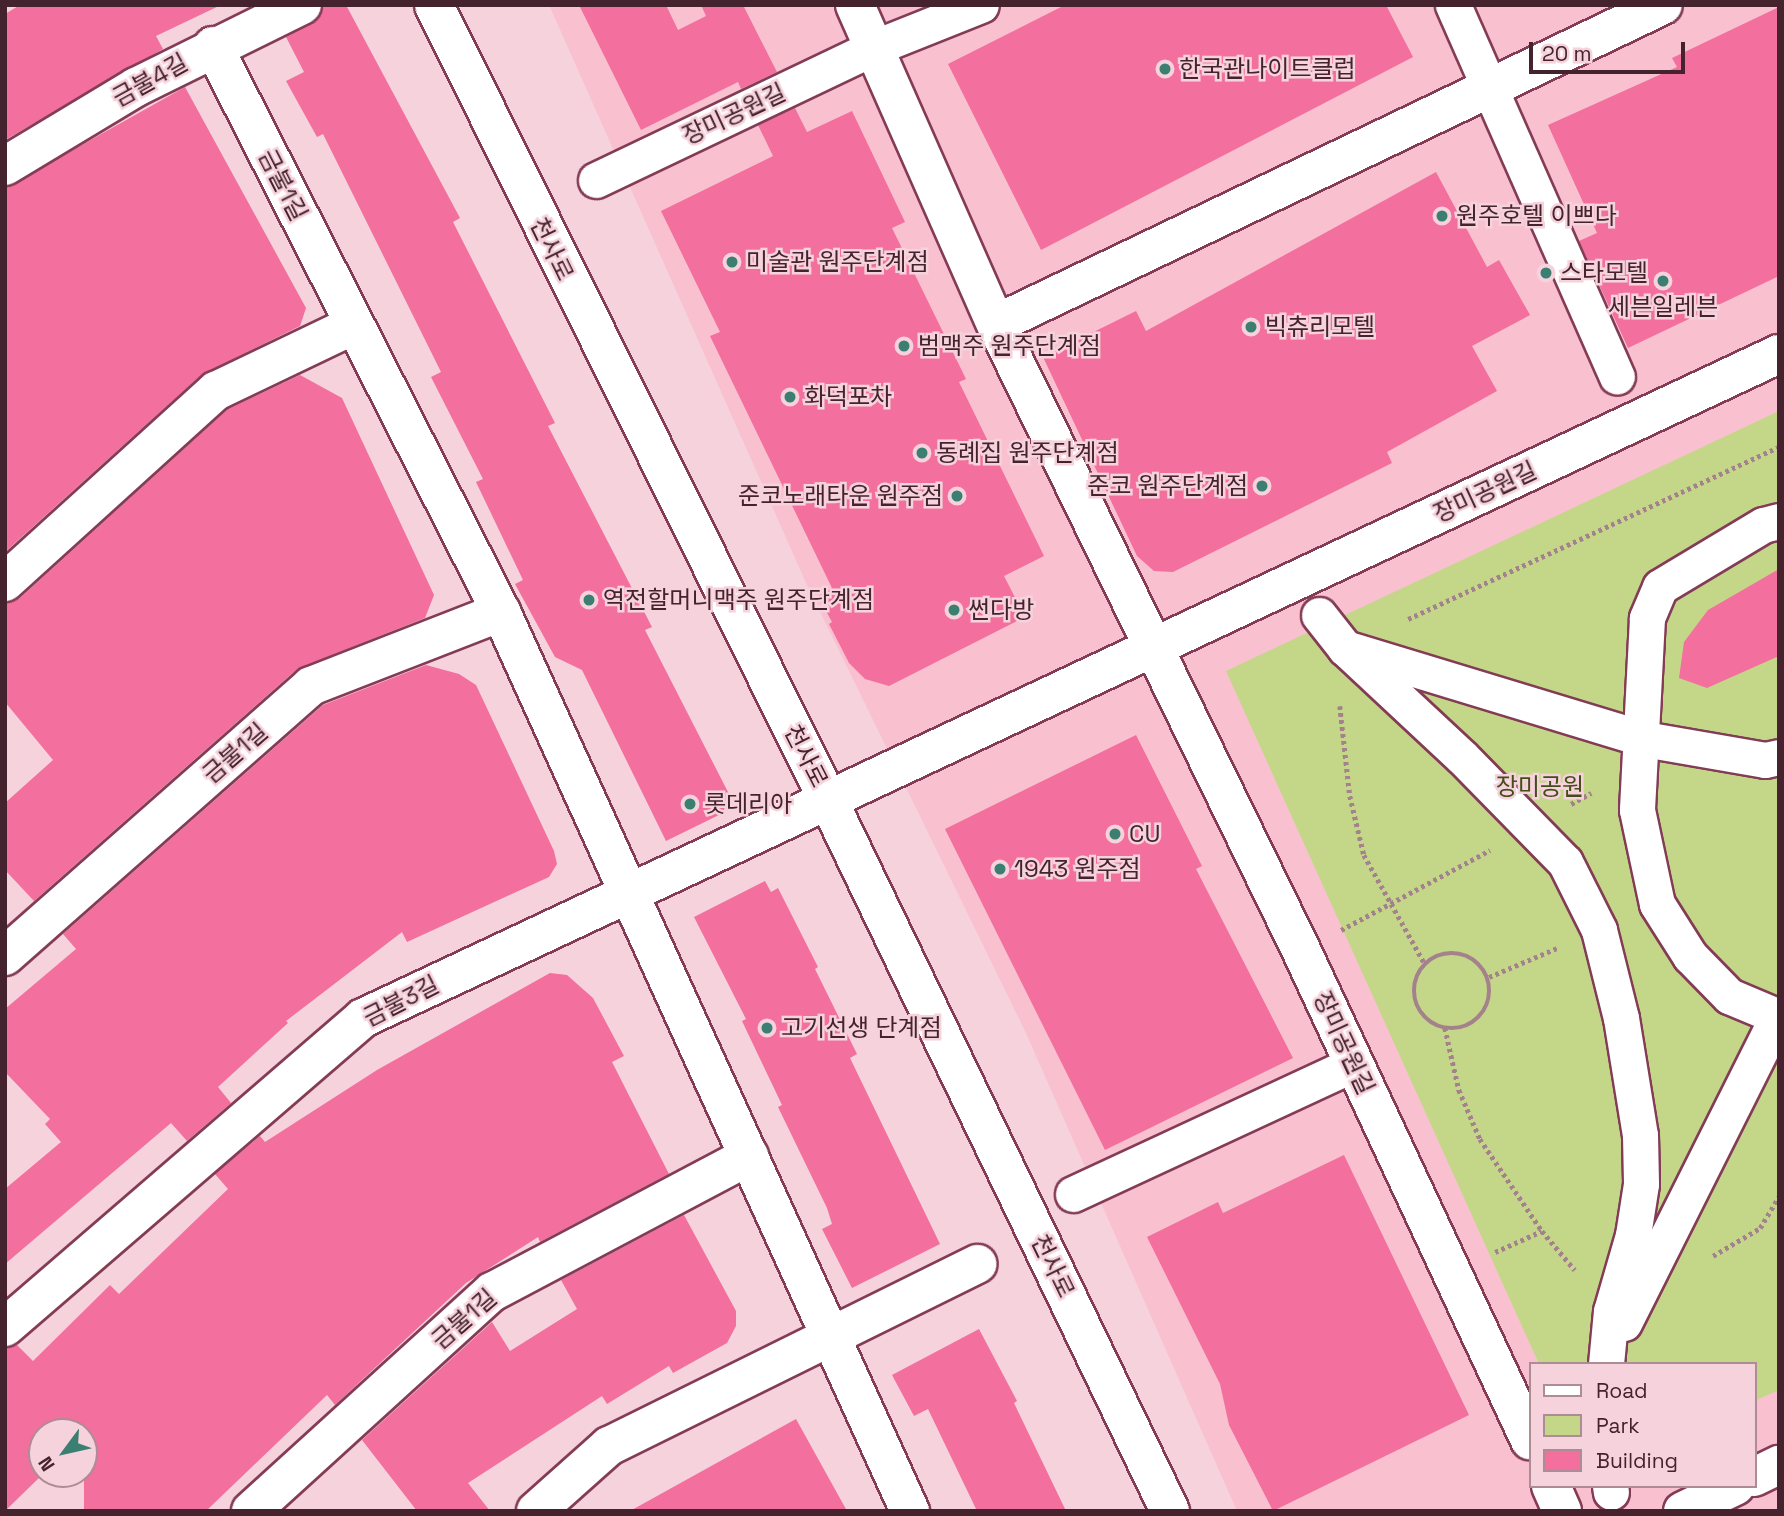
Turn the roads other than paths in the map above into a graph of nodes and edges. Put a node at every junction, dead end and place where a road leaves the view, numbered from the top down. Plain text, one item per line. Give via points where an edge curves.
1 (302, 5) edge
2 (433, 5) edge
3 (855, 5) edge
4 (981, 5) edge
5 (1453, 5) edge
6 (1663, 5) edge
7 (213, 46) junction
8 (873, 48) junction
9 (1488, 90) junction
10 (5, 166) edge
11 (596, 180) dead end
12 (996, 324) junction
13 (354, 325) junction
14 (1779, 355) edge
15 (1617, 376) dead end
16 (1779, 521) edge
17 (5, 582) edge
18 (501, 612) junction
19 (1319, 615) dead end
20 (1154, 648) junction
21 (1345, 648) junction
22 (1638, 752) junction
23 (1779, 757) edge
24 (828, 800) junction
25 (625, 892) junction
26 (5, 956) edge
27 (1778, 1016) edge
28 (1353, 1063) junction
29 (749, 1156) junction
30 (1073, 1194) dead end
31 (978, 1264) dead end
32 (5, 1327) edge
33 (830, 1335) junction
34 (1606, 1362) edge
35 (1528, 1436) edge
36 (1779, 1465) edge
37 (1756, 1476) edge
38 (1552, 1488) edge
39 (1731, 1488) edge
40 (899, 1507) edge
41 (251, 1511) edge
42 (536, 1511) edge
43 (1170, 1511) edge
44 (1562, 1511) edge
45 (1683, 1511) edge

1 - 7 street, 금불4길
2 - 24 street, 천사로
3 - 8 street, 장미공원길
4 - 8 street, 장미공원길
5 - 9 street
6 - 9 street
7 - 10 street, 금불4길
7 - 13 street, 금불1길
8 - 11 street, 장미공원길
8 - 12 street, 장미공원길
9 - 12 street
9 - 15 street
12 - 20 street, 장미공원길
13 - 17 street via 216,391
13 - 18 street, 금불1길
14 - 20 street, 장미공원길
16 - 22 street via 1763,525 1660,587 1647,618
18 - 25 street, 금불1길
18 - 26 street, 금불1길 via 311,686
19 - 21 street
20 - 24 street, 장미공원길
20 - 28 street, 장미공원길
21 - 22 street
21 - 34 street via 1565,862 1599,930 1621,1018 1640,1135 1642,1185 1611,1311
22 - 23 street
22 - 27 street via 1637,810 1657,904 1690,956 1729,996
24 - 25 street, 금불3길
24 - 43 street, 천사로
25 - 29 street, 금불1길
25 - 32 street, 금불3길 via 363,1018
27 - 34 street
28 - 30 street
28 - 35 street, 장미공원길
29 - 33 street, 금불1길
29 - 41 street, 금불1길 via 492,1292
31 - 33 street
33 - 40 street, 금불1길
33 - 42 street via 609,1446
36 - 37 street
38 - 44 street
39 - 45 street

